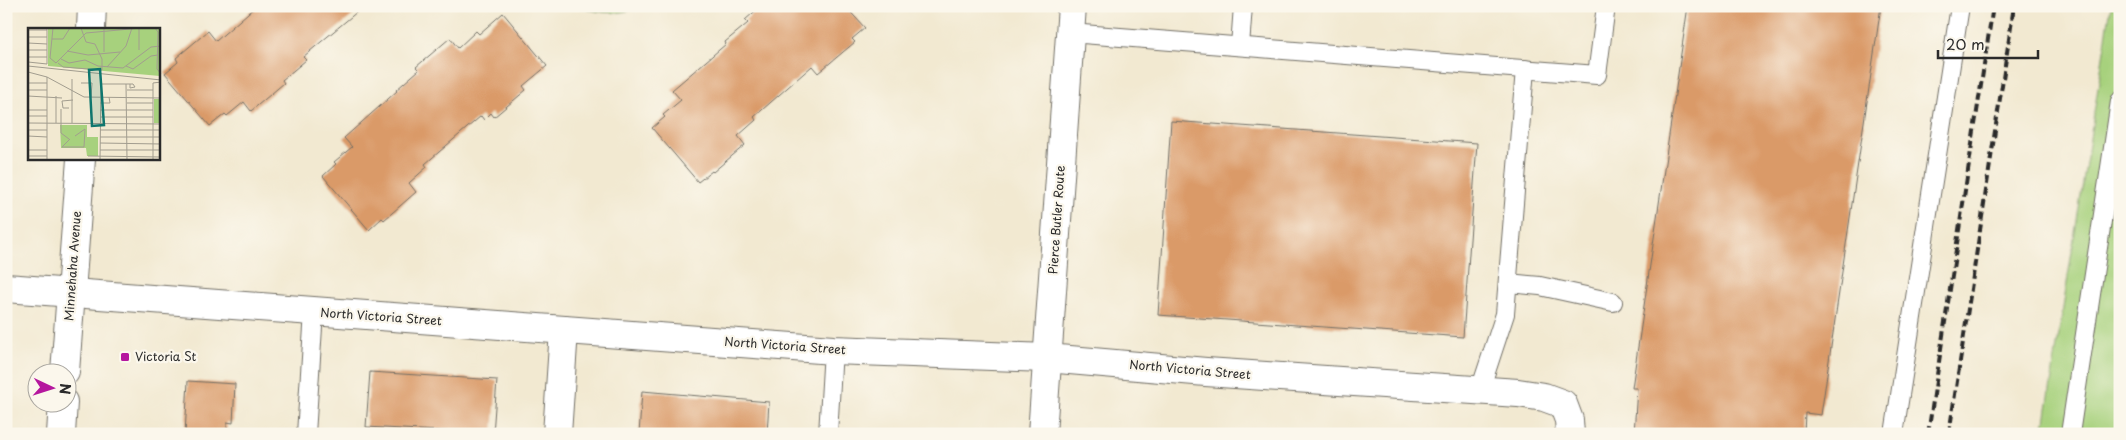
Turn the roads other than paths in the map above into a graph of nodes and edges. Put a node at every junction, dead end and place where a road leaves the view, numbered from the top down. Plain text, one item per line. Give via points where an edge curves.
1 (92, 6) edge
2 (1072, 6) edge
3 (1243, 6) edge
4 (1606, 6) edge
5 (1960, 6) edge
6 (91, 28) edge
7 (1070, 33) junction
8 (1240, 46) junction
9 (1525, 69) junction
10 (2120, 101) edge
11 (81, 160) edge
12 (1508, 283) junction
13 (6, 288) edge
14 (72, 292) junction
15 (1613, 302) dead end
16 (314, 312) junction
17 (564, 330) junction
18 (833, 350) junction
19 (1047, 358) junction
20 (67, 362) edge
21 (1480, 390) junction
22 (62, 412) edge
23 (61, 434) edge
24 (306, 434) edge
25 (557, 434) edge
26 (828, 434) edge
27 (1042, 434) edge
28 (1570, 434) edge
29 (1894, 434) edge
30 (2070, 434) edge

1 - 6 street
2 - 7 street, Pierce Butler Route
3 - 8 lane
4 - 9 lane via 1596,75
5 - 29 lane
7 - 8 lane
7 - 19 street, Pierce Butler Route
8 - 9 lane
9 - 12 lane
10 - 30 lane
11 - 14 street, Minnehaha Avenue
12 - 15 lane via 1540,286
12 - 21 lane via 1505,314
13 - 14 street, North Victoria Street
14 - 16 street, North Victoria Street
14 - 20 street, Minnehaha Avenue
16 - 17 street, North Victoria Street
16 - 24 lane
17 - 18 street, North Victoria Street
17 - 25 street
18 - 19 street, North Victoria Street
18 - 26 lane
19 - 21 street, North Victoria Street
19 - 27 street, Pierce Butler Route
21 - 28 street, North Victoria Street via 1544,396 1564,404
22 - 23 street

